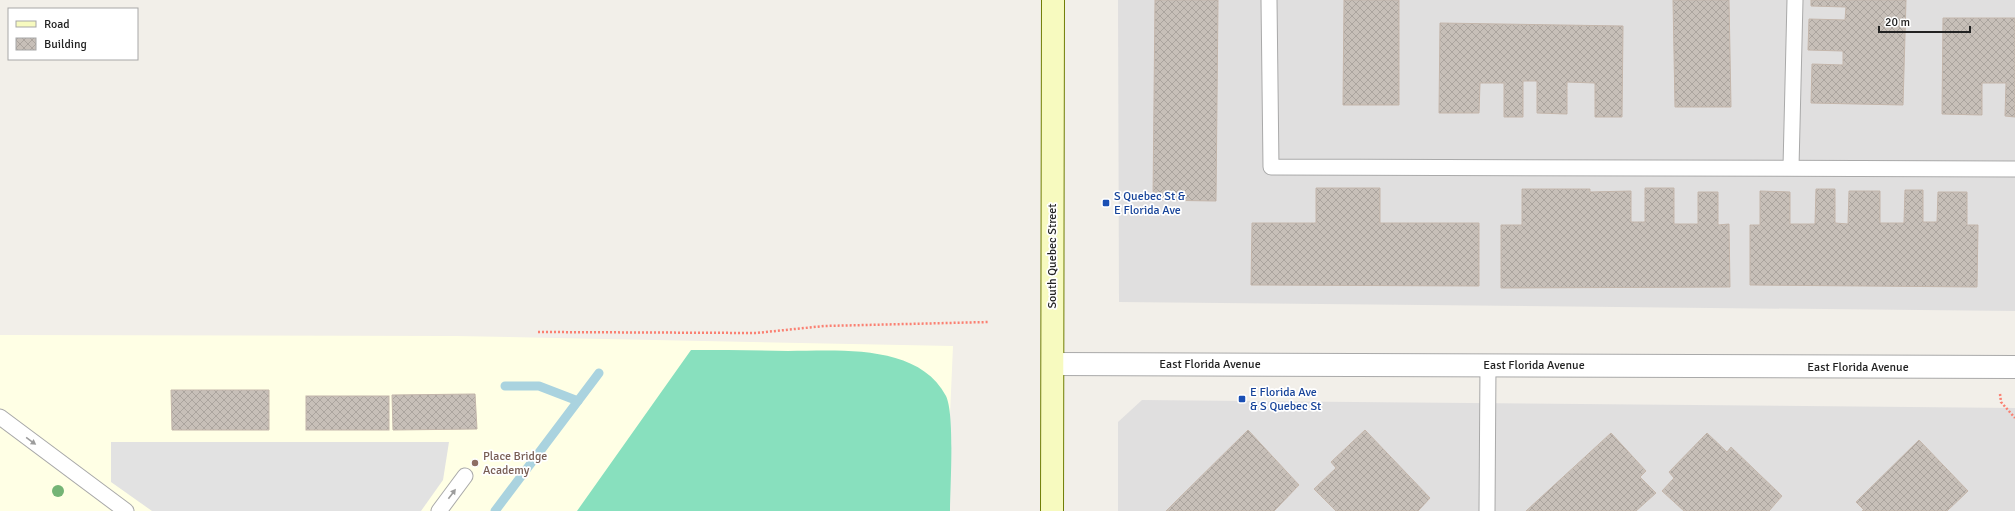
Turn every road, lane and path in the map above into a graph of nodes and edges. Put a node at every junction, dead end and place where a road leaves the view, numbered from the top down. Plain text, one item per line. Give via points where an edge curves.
1 (1053, 0) edge
2 (1269, 0) edge
3 (1795, 0) edge
4 (1791, 167) junction
5 (2015, 169) edge
6 (989, 322) dead end
7 (538, 332) dead end
8 (1052, 364) junction
9 (1488, 365) junction
10 (2015, 367) edge
11 (0, 417) edge
12 (465, 476) dead end
13 (126, 511) edge
14 (439, 511) edge
15 (1052, 511) edge
16 (1487, 511) edge

1 - 8 main road, South Quebec Street
2 - 4 lane via 1271,167
3 - 4 lane
4 - 5 lane
6 - 7 path via 824,326 756,333
8 - 9 street, East Florida Avenue
8 - 15 main road, South Quebec Street
9 - 10 street, East Florida Avenue
9 - 16 lane
11 -> 13 lane
14 -> 12 lane

